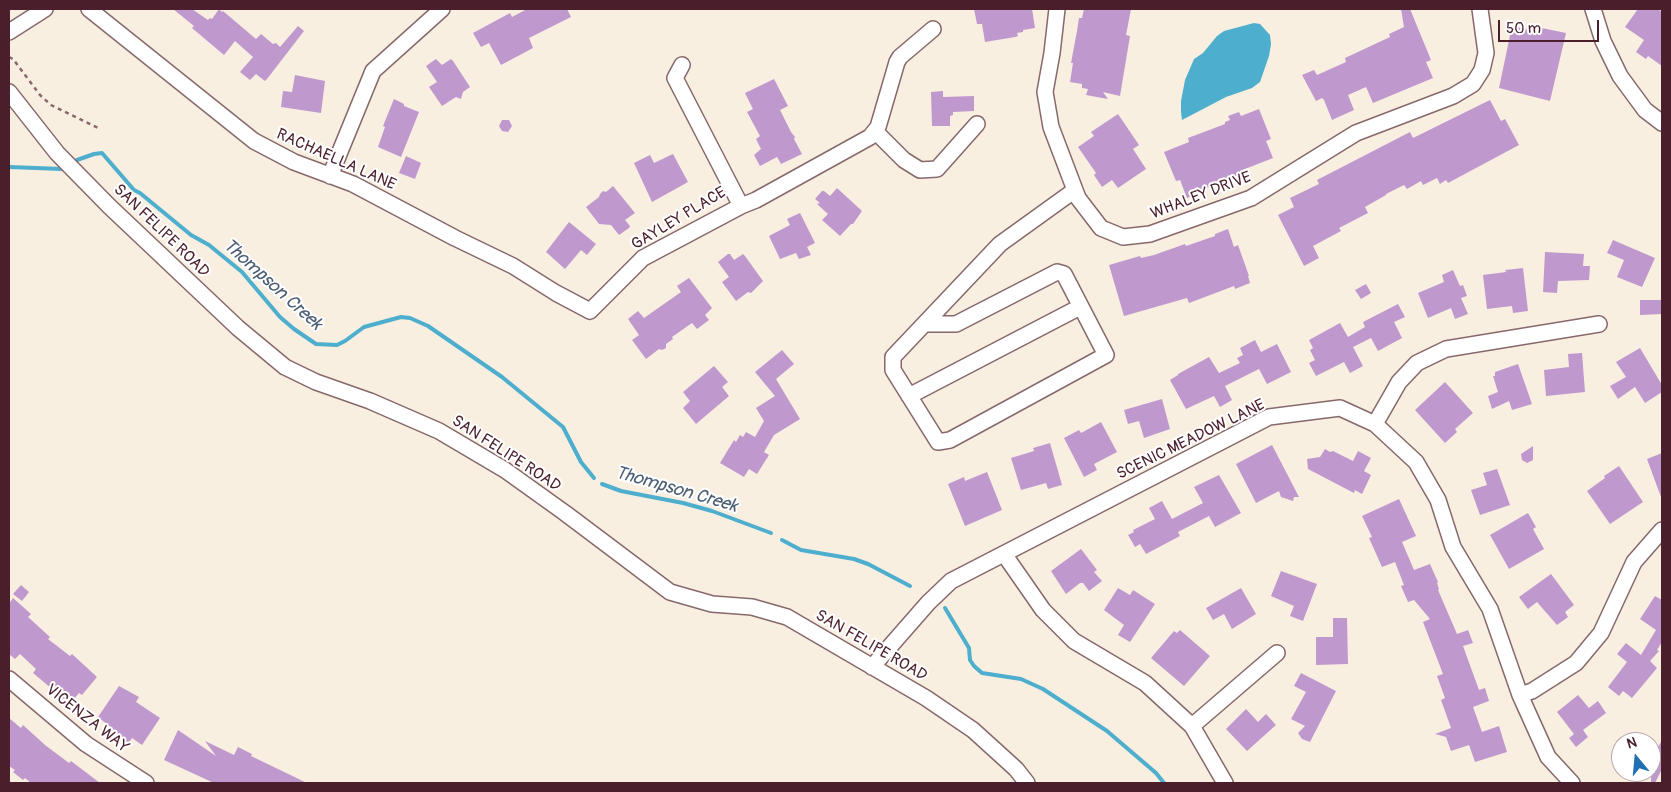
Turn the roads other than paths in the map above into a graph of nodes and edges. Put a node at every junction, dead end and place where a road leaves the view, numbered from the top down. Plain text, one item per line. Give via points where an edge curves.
1 (45, 9) edge
2 (89, 9) edge
3 (442, 9) edge
4 (1057, 9) edge
5 (1480, 9) edge
6 (1593, 9) edge
7 (933, 29) dead end
8 (9, 32) edge
9 (682, 65) dead end
10 (9, 92) edge
11 (1662, 123) edge
12 (977, 124) dead end
13 (875, 131) junction
14 (330, 176) junction
15 (1075, 190) junction
16 (741, 206) junction
17 (1080, 307) junction
18 (590, 311) joint
19 (924, 324) junction
20 (1599, 324) dead end
21 (909, 396) junction
22 (1375, 424) junction
23 (1662, 530) edge
24 (1004, 554) junction
25 (1276, 653) dead end
26 (872, 667) junction
27 (9, 679) edge
28 (1520, 696) junction
29 (1192, 726) junction
30 (146, 783) edge
31 (1026, 783) edge
32 (1224, 783) edge
33 (1572, 783) edge

1 - 8 street
2 - 14 street, RACHAELLA LANE via 254,141
3 - 14 street via 373,71
4 - 15 street, WHALEY DRIVE via 1045,92 1051,127
5 - 15 street, WHALEY DRIVE via 1486,53 1482,70 1472,84 1453,96 1356,133 1251,198 1150,234 1123,237 1101,228
6 - 11 street via 1603,41 1620,76 1645,110
7 - 13 street via 897,62
9 - 16 street, GAYLEY PLACE via 675,78
10 - 26 street, SAN FELIPE ROAD via 57,152 110,206 238,328 285,367 439,430 505,470 670,592 712,604 752,607 788,618
12 - 13 street via 937,169 920,170 904,160
13 - 16 street via 849,149
14 - 18 street, RACHAELLA LANE via 353,184 513,266
15 - 19 street via 1000,244
16 - 18 street, GAYLEY PLACE via 643,258
17 - 19 street via 1064,274 1057,272 956,324
17 - 21 street
17 - 21 street via 1106,356 950,440 938,442
19 - 21 street via 893,357 893,370
20 - 22 street via 1446,350 1417,363 1399,382
22 - 24 street, SCENIC MEADOW LANE via 1340,408 1269,417
22 - 28 street, SCENIC MEADOW LANE via 1416,462 1438,500 1454,547 1490,609
23 - 28 street via 1634,562 1601,633 1576,663
24 - 26 street, SCENIC MEADOW LANE via 951,581
24 - 29 street via 1043,610 1074,641 1146,683
25 - 29 street
26 - 31 street, SAN FELIPE ROAD via 973,730 1016,769
27 - 30 street, VICENZA WAY via 86,744
28 - 33 street, SCENIC MEADOW LANE via 1548,757
29 - 32 street

